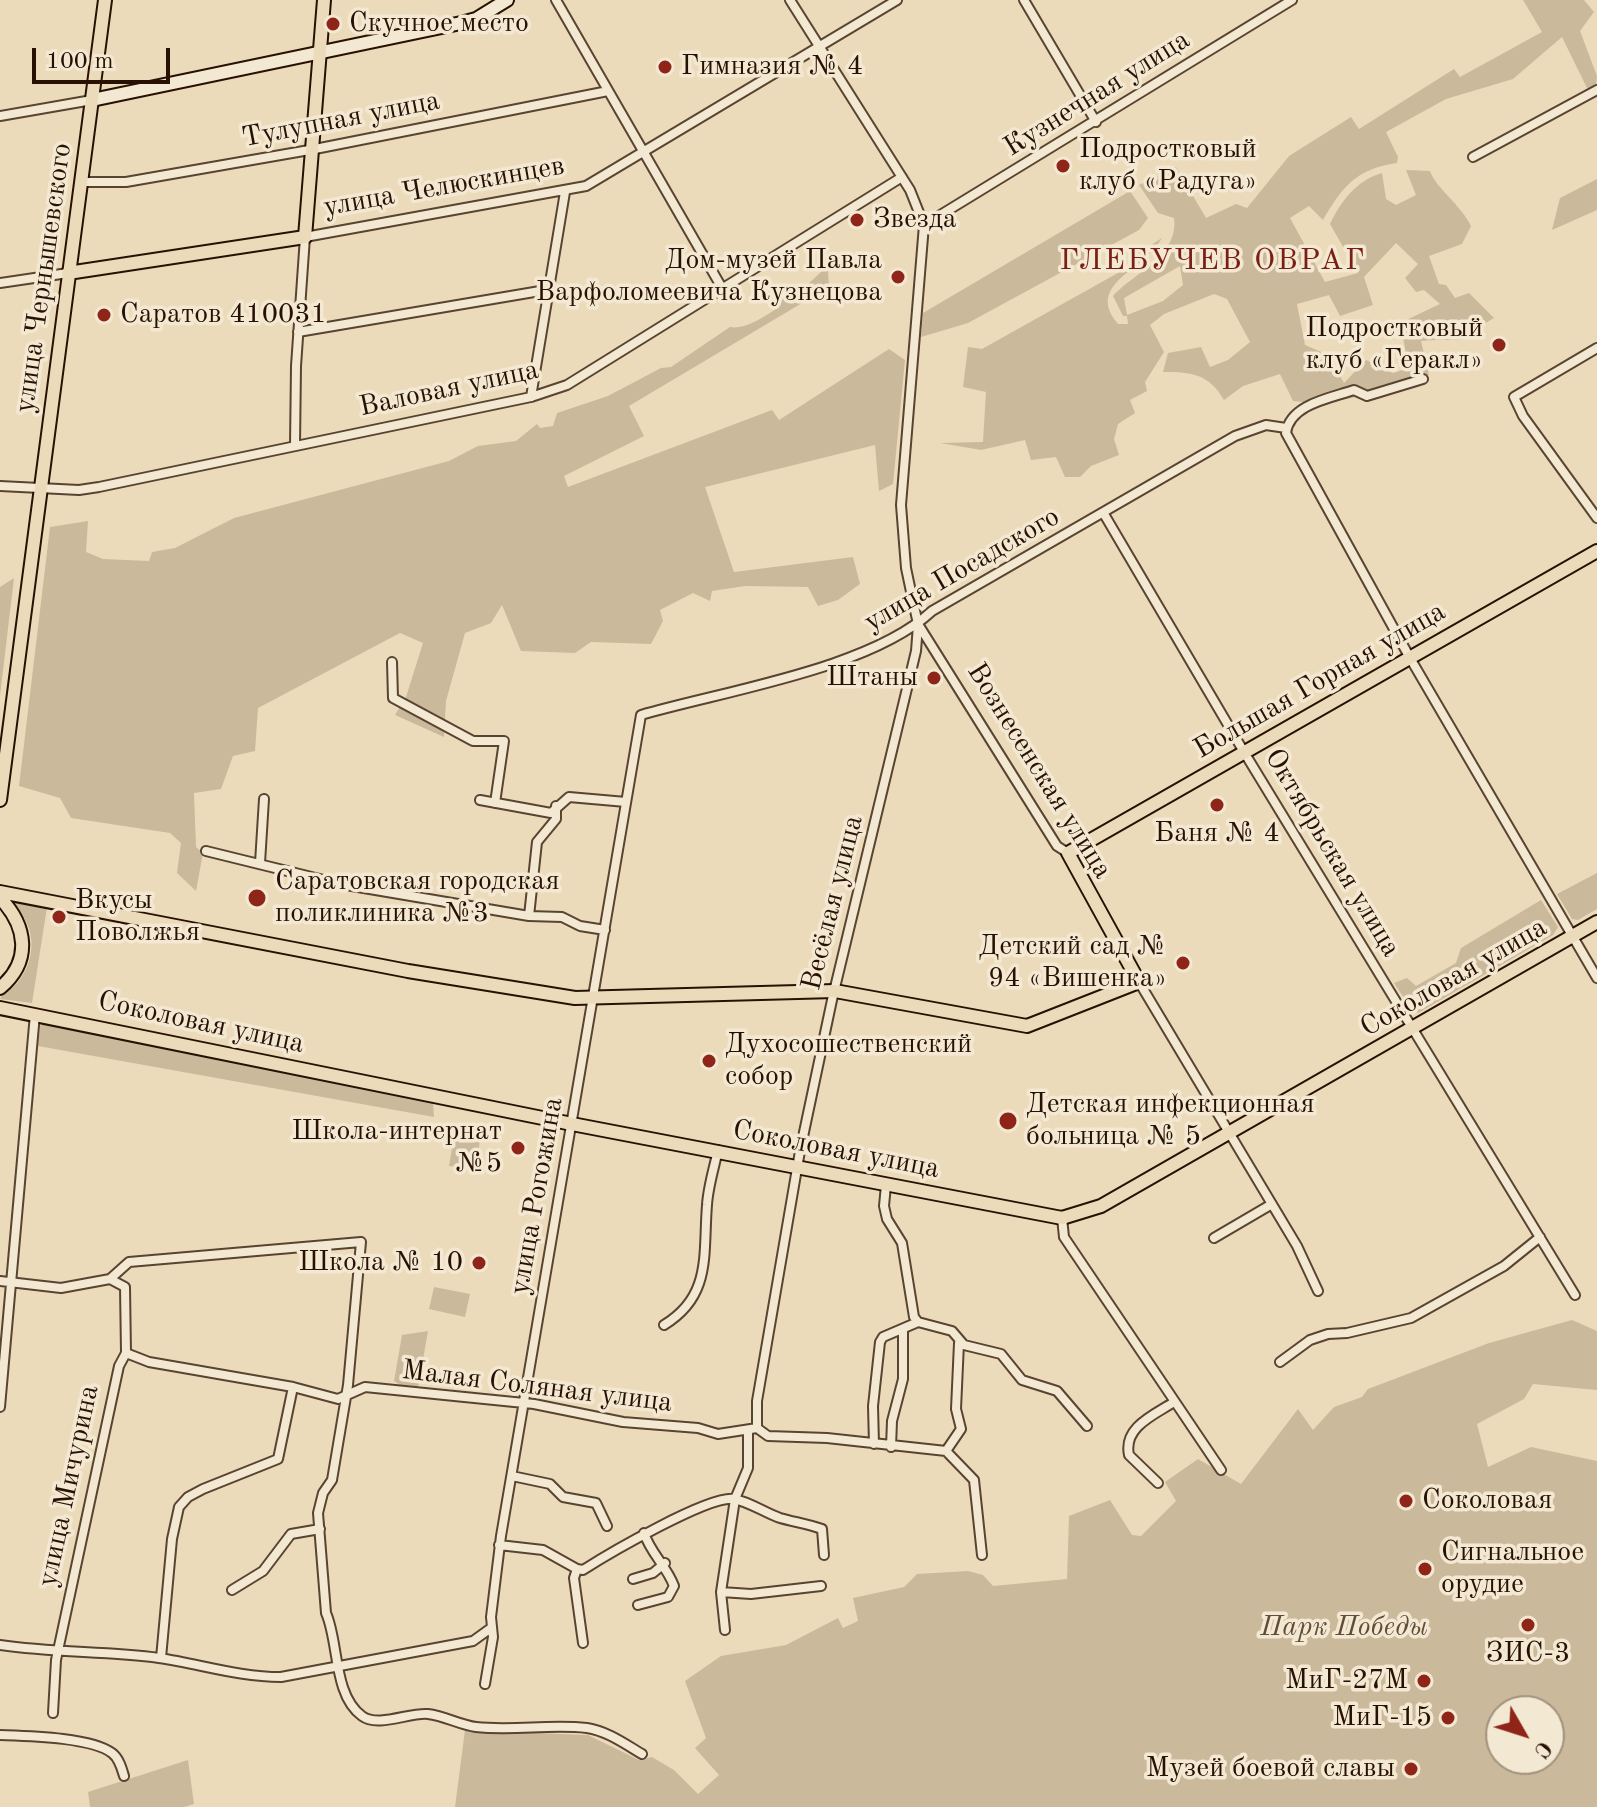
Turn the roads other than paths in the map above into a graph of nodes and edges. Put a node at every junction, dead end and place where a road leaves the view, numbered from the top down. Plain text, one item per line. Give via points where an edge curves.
1 (105, 0) edge
2 (324, 0) edge
3 (507, 0) edge
4 (556, 0) edge
5 (790, 0) edge
6 (897, 0) edge
7 (1024, 0) edge
8 (1292, 0) edge
9 (1277, 4) edge
10 (819, 48) junction
11 (320, 53) junction
12 (1597, 90) edge
13 (608, 91) junction
14 (92, 100) junction
15 (0, 116) edge
16 (1096, 122) junction
17 (315, 149) junction
18 (645, 153) junction
19 (1473, 157) dead end
20 (902, 177) junction
21 (81, 182) junction
22 (565, 192) junction
23 (924, 225) junction
24 (305, 237) junction
25 (68, 273) junction
26 (0, 283) edge
27 (722, 288) junction
28 (546, 290) junction
29 (298, 332) junction
30 (1597, 348) edge
31 (1423, 379) dead end
32 (531, 397) junction
33 (1286, 430) junction
34 (295, 445) junction
35 (0, 486) edge
36 (41, 488) junction
37 (1104, 514) junction
38 (1597, 518) edge
39 (1597, 551) edge
40 (918, 624) junction
41 (1410, 658) junction
42 (392, 662) dead end
43 (641, 715) joint
44 (1244, 752) junction
45 (2, 784) edge
46 (264, 799) dead end
47 (0, 800) edge
48 (480, 800) dead end
49 (626, 802) junction
50 (495, 803) junction
51 (556, 806) junction
52 (206, 851) dead end
53 (1068, 853) junction
54 (260, 863) junction
55 (0, 895) edge
56 (529, 916) junction
57 (1597, 922) edge
58 (605, 930) junction
59 (1573, 936) junction
60 (1597, 978) edge
61 (1139, 982) junction
62 (0, 988) edge
63 (835, 991) junction
64 (591, 999) junction
65 (0, 1008) edge
66 (35, 1014) junction
67 (1412, 1030) junction
68 (572, 1124) junction
69 (1230, 1133) junction
70 (718, 1150) junction
71 (799, 1167) junction
72 (886, 1185) junction
73 (1272, 1204) junction
74 (1062, 1218) junction
75 (1540, 1237) junction
76 (1214, 1238) dead end
77 (110, 1279) junction
78 (0, 1281) edge
79 (10, 1281) junction
80 (1318, 1291) dead end
81 (1575, 1295) dead end
82 (918, 1322) junction
83 (664, 1325) dead end
84 (903, 1331) junction
85 (959, 1343) junction
86 (126, 1353) junction
87 (1280, 1362) dead end
88 (293, 1387) junction
89 (346, 1397) junction
90 (1174, 1402) junction
91 (524, 1404) junction
92 (0, 1407) edge
93 (1087, 1426) dead end
94 (753, 1429) junction
95 (874, 1444) junction
96 (891, 1447) junction
97 (946, 1451) junction
98 (1221, 1470) dead end
99 (512, 1476) junction
100 (1158, 1483) dead end
101 (735, 1499) junction
102 (607, 1526) dead end
103 (320, 1529) junction
104 (644, 1533) junction
105 (499, 1545) junction
106 (824, 1555) dead end
107 (982, 1555) dead end
108 (665, 1563) junction
109 (577, 1569) junction
110 (633, 1579) dead end
111 (821, 1586) dead end
112 (232, 1590) dead end
113 (721, 1592) junction
114 (638, 1605) dead end
115 (491, 1628) junction
116 (725, 1630) dead end
117 (583, 1643) dead end
118 (0, 1645) edge
119 (59, 1654) junction
120 (161, 1658) junction
121 (337, 1669) junction
122 (485, 1684) dead end
123 (53, 1713) dead end
124 (0, 1735) edge
125 (642, 1754) dead end
126 (124, 1776) dead end

1 - 14 main road, улица Чернышевского
2 - 11 main road
3 - 11 main road via 476,19
4 - 13 street
5 - 10 street
6 - 10 street, улица Челюскинцев
7 - 16 street
8 - 9 street, Кузнечная улица
9 - 16 street, Кузнечная улица
10 - 18 street, улица Челюскинцев
10 - 20 street
11 - 14 main road
11 - 17 main road
12 - 19 street
13 - 17 street, Тулупная улица
13 - 18 street
14 - 15 street
14 - 21 main road, улица Чернышевского
16 - 23 street, Кузнечная улица
17 - 21 street, Тулупная улица via 126,182
17 - 24 main road
18 - 22 street, улица Челюскинцев
18 - 27 street
20 - 23 street
20 - 27 street, Валовая улица
21 - 25 main road, улица Чернышевского
22 - 24 street, улица Челюскинцев
22 - 28 street
23 - 40 street, Вознесенская улица via 901,505
24 - 25 main road, улица Челюскинцев
24 - 29 street
25 - 26 street, улица Челюскинцев
25 - 36 main road, улица Чернышевского
27 - 32 street, Валовая улица via 567,385
28 - 29 street
28 - 32 street
29 - 34 street
30 - 38 street via 1514,397
31 - 33 street via 1367,396 1354,390 1343,394 1298,411
32 - 34 street, Валовая улица
33 - 37 street, улица Посадского via 1266,425 1235,436
33 - 41 street
34 - 36 street, Валовая улица via 99,487
35 - 36 street, Валовая улица
36 - 45 main road, улица Чернышевского
37 - 40 street, улица Посадского via 932,611
37 - 44 street, Октябрьская улица
39 - 41 main road, Большая Горная улица
40 - 43 street, улица Посадского via 875,648
40 - 53 street, Вознесенская улица via 1057,846
40 - 63 street, Весёлая улица via 916,651
41 - 44 main road, Большая Горная улица
41 - 59 street
42 - 50 street via 393,698 473,741 504,741
43 - 49 street, улица Рогожина
44 - 53 main road, Большая Горная улица
44 - 67 street, Октябрьская улица
45 - 47 main road, улица Чернышевского
46 - 54 street
48 - 50 street
49 - 51 street via 569,797
49 - 58 street, улица Рогожина
50 - 51 street via 551,813
51 - 56 street via 556,819 537,842
52 - 54 street
53 - 61 main road, Вознесенская улица
54 - 56 street via 340,884
55 - 62 main road via 17,917 23,944 16,971
55 - 64 main road via 408,971
56 - 58 street via 562,917
57 - 59 main road, Соколовая улица
58 - 64 street, улица Рогожина
59 - 60 street
59 - 67 main road, Соколовая улица
61 - 63 main road via 1027,1026
61 - 69 street, Вознесенская улица
63 - 64 main road
63 - 71 street, Весёлая улица
64 - 68 street, улица Рогожина
65 - 66 main road, Соколовая улица
66 - 68 main road, Соколовая улица
66 - 79 street
67 - 69 main road, Соколовая улица
67 - 75 street, Октябрьская улица
68 - 70 main road, Соколовая улица
68 - 91 street, улица Рогожина
69 - 73 street, Вознесенская улица
69 - 74 main road, Соколовая улица via 1101,1206
70 - 71 main road, Соколовая улица
70 - 83 street via 698,1291 681,1315
71 - 72 main road, Соколовая улица
71 - 94 street, Весёлая улица
72 - 74 main road, Соколовая улица
72 - 82 street via 887,1219 902,1243
73 - 76 street
73 - 80 street, Вознесенская улица
74 - 90 street via 1064,1237
75 - 81 street, Октябрьская улица
75 - 87 street via 1504,1266 1411,1318 1310,1340
77 - 79 street via 61,1288
77 - 86 street, улица Мичурина via 125,1287
77 - 89 street via 129,1262 361,1242
78 - 79 street
79 - 92 street
82 - 84 street
82 - 85 street via 952,1331
84 - 95 street via 880,1342 873,1391
84 - 96 street via 903,1379
85 - 93 street via 1001,1354 1022,1380 1057,1391
85 - 97 street via 956,1409 961,1429
86 - 88 street, Малая Соляная улица via 149,1362
86 - 119 street, улица Мичурина via 119,1366
88 - 89 street, Малая Соляная улица
88 - 120 street via 278,1459 203,1489 179,1507
89 - 91 street, Малая Соляная улица via 365,1387
89 - 103 street via 332,1480 320,1501
90 - 98 street
90 - 100 street via 1128,1437 1129,1455
91 - 94 street, Малая Соляная улица via 718,1434
91 - 99 street, улица Рогожина
94 - 95 street, Малая Соляная улица via 768,1436
94 - 101 street, Весёлая улица via 748,1468
95 - 96 street, Малая Соляная улица
96 - 97 street, Малая Соляная улица
97 - 107 street via 974,1480
99 - 102 street via 550,1484 563,1497 596,1503
99 - 105 street, улица Рогожина
101 - 104 street via 710,1502
101 - 106 street via 822,1529
101 - 113 street, Весёлая улица
103 - 112 street via 291,1534 263,1571
103 - 121 street via 326,1613
104 - 108 street via 650,1551
104 - 109 street
105 - 109 street via 543,1550
105 - 115 street, улица Рогожина
108 - 110 street
108 - 114 street via 674,1586 668,1597
109 - 117 street
111 - 113 street
113 - 116 street, Весёлая улица
115 - 121 street via 473,1641
115 - 122 street, улица Рогожина
118 - 119 street
119 - 120 street
119 - 123 street, улица Мичурина
120 - 121 street via 258,1677
121 - 125 street via 358,1712 368,1718 430,1714 476,1727 588,1728
124 - 126 street via 104,1749 117,1758

